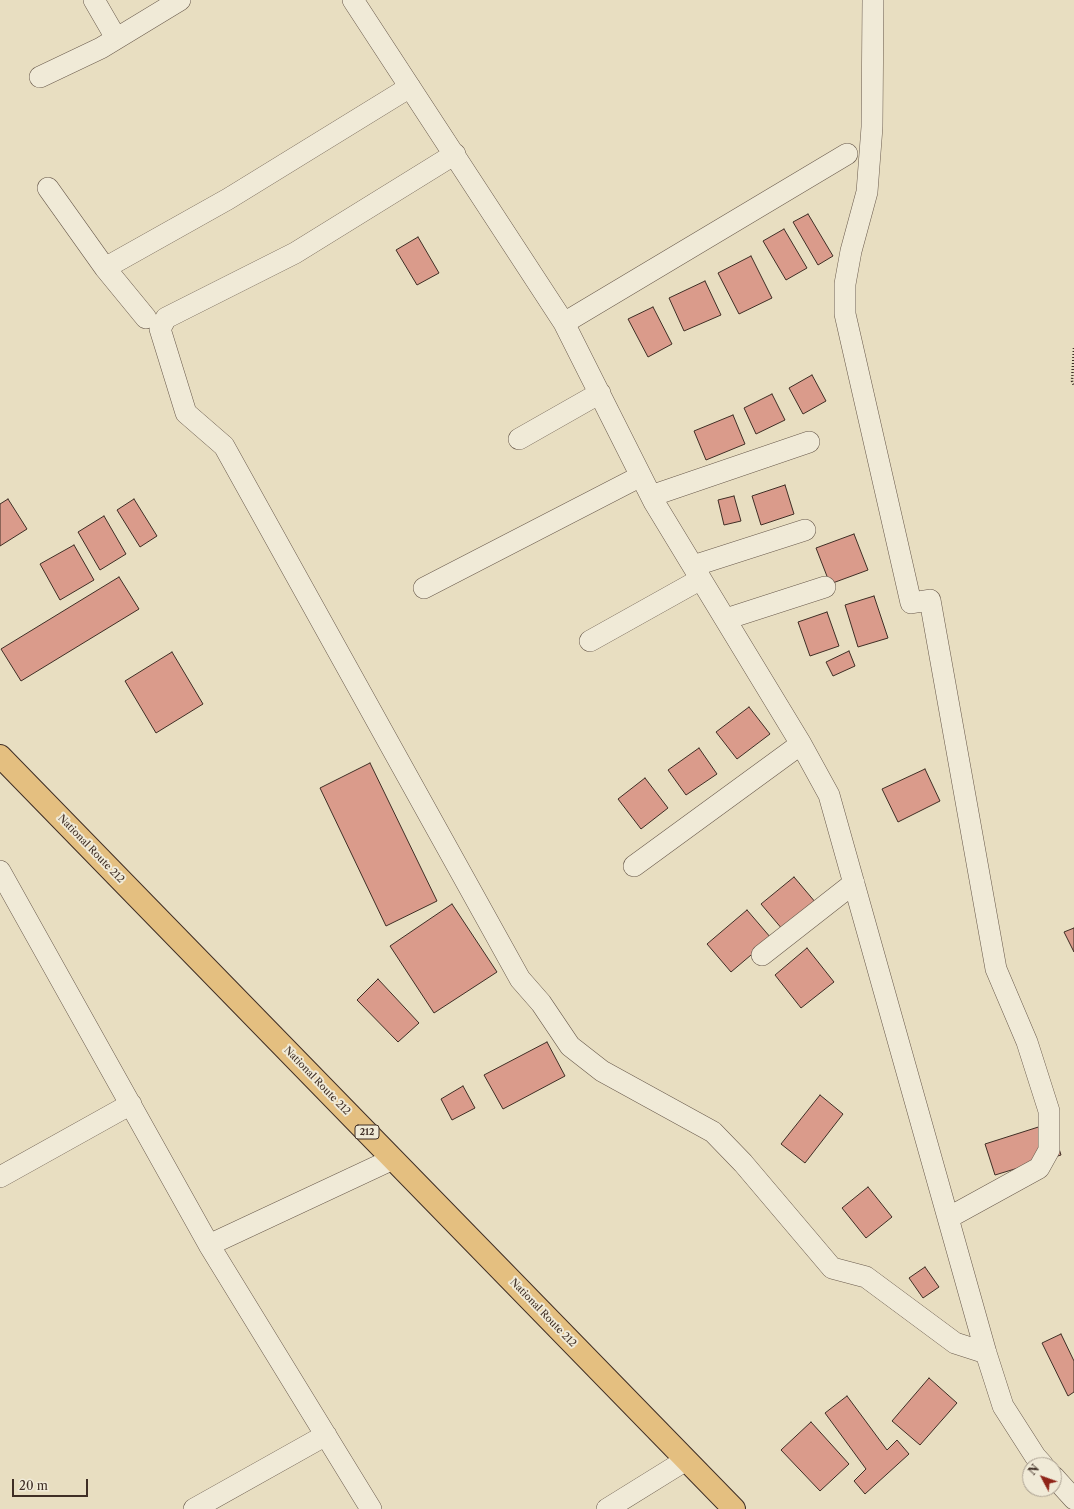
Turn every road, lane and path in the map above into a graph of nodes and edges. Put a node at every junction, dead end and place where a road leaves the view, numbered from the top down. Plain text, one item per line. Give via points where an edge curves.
1 (94, 0) edge
2 (180, 0) edge
3 (353, 0) edge
4 (872, 0) edge
5 (116, 38) junction
6 (40, 77) dead end
7 (410, 87) junction
8 (454, 154) junction
9 (847, 154) dead end
10 (48, 188) dead end
11 (105, 268) junction
12 (146, 318) dead end
13 (564, 322) junction
14 (1074, 348) edge
15 (1074, 386) edge
16 (600, 393) junction
17 (519, 439) dead end
18 (809, 442) dead end
19 (641, 476) junction
20 (651, 496) junction
21 (806, 530) dead end
22 (697, 572) junction
23 (825, 587) dead end
24 (424, 588) dead end
25 (726, 619) junction
26 (590, 641) dead end
27 (801, 744) junction
28 (0, 756) edge
29 (634, 866) dead end
30 (0, 871) edge
31 (854, 883) junction
32 (762, 955) dead end
33 (131, 1104) junction
34 (393, 1159) junction
35 (0, 1177) edge
36 (948, 1218) junction
37 (210, 1245) junction
38 (986, 1353) junction
39 (326, 1435) junction
40 (1036, 1457) edge
41 (686, 1460) junction
42 (1062, 1486) edge
43 (1074, 1499) edge
44 (194, 1509) edge
45 (371, 1509) edge
46 (607, 1509) edge
47 (734, 1509) edge

1 - 5 street
2 - 5 street
3 - 7 street
4 - 36 street via 872,127 867,192 845,284 845,314 911,603 930,600 996,969 1027,1042 1049,1111 1049,1150 1039,1168
5 - 6 street
7 - 8 street
7 - 11 street via 228,199
8 - 13 street
8 - 38 street via 295,253 166,318 160,330 186,413 224,446 520,979 542,1003 570,1046 602,1071 713,1132 743,1163 832,1268 866,1277 955,1343
9 - 13 street
10 - 11 street
11 - 12 street
13 - 16 street
14 - 15 path
16 - 17 street
16 - 19 street
18 - 20 street
19 - 20 street
19 - 24 street
20 - 22 street
21 - 22 street
22 - 25 street
22 - 26 street
23 - 25 street
25 - 27 street
27 - 29 street
27 - 31 street via 829,795
28 - 34 highway, National Route 212 / 212
30 - 33 street
31 - 32 street
31 - 36 street
33 - 35 street
33 - 37 street
34 - 37 street
34 - 41 highway, National Route 212 / 212
36 - 38 street
37 - 39 street
38 - 40 street via 1003,1406
39 - 44 street
39 - 45 street
41 - 46 street
41 - 47 highway, National Route 212 / 212
42 - 43 street

